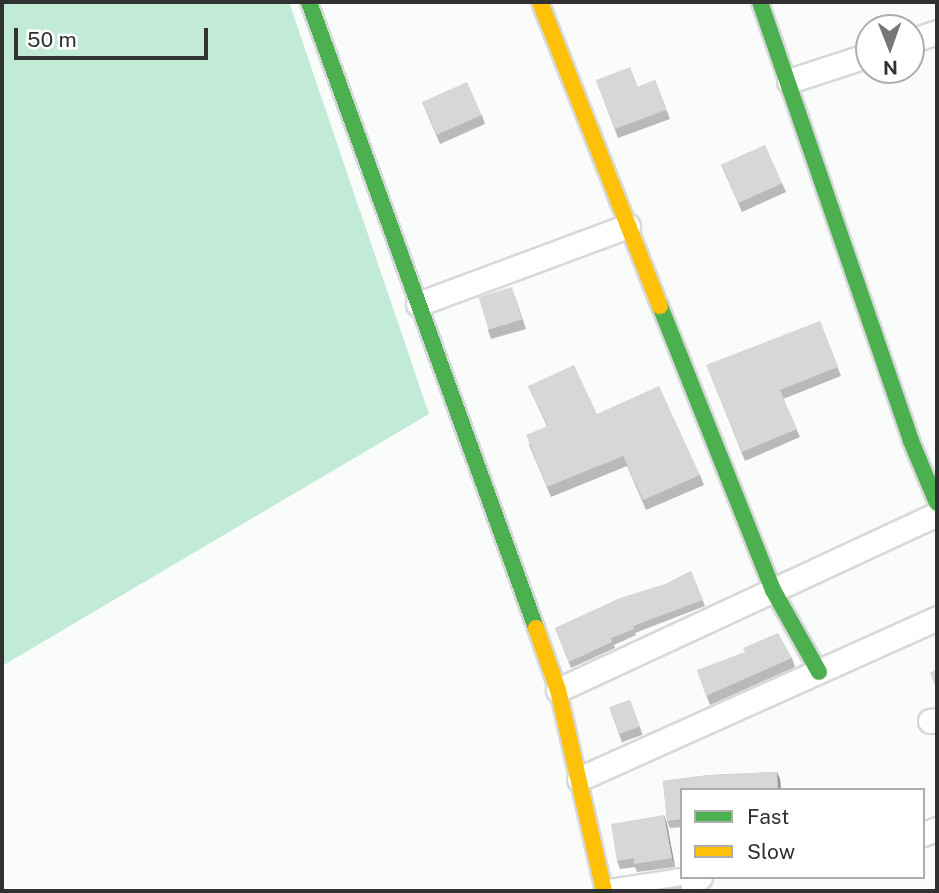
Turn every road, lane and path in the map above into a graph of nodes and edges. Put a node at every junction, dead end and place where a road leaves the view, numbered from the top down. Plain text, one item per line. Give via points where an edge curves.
1 (309, 2) edge
2 (540, 2) edge
3 (760, 2) edge
4 (855, 60) edge
5 (789, 81) junction
6 (628, 226) junction
7 (418, 304) junction
8 (937, 503) edge
9 (937, 514) edge
10 (773, 590) junction
11 (937, 618) edge
12 (819, 672) junction
13 (558, 690) junction
14 (579, 779) junction
15 (687, 879) edge
16 (607, 891) edge

1 - 7 street
2 - 6 street
3 - 5 street
4 - 5 street
5 - 8 street via 911,441
6 - 7 street
6 - 10 street
7 - 13 street
9 - 10 street
10 - 12 street
10 - 13 street
11 - 12 street
12 - 14 street
13 - 14 street
14 - 16 street
15 - 16 street

